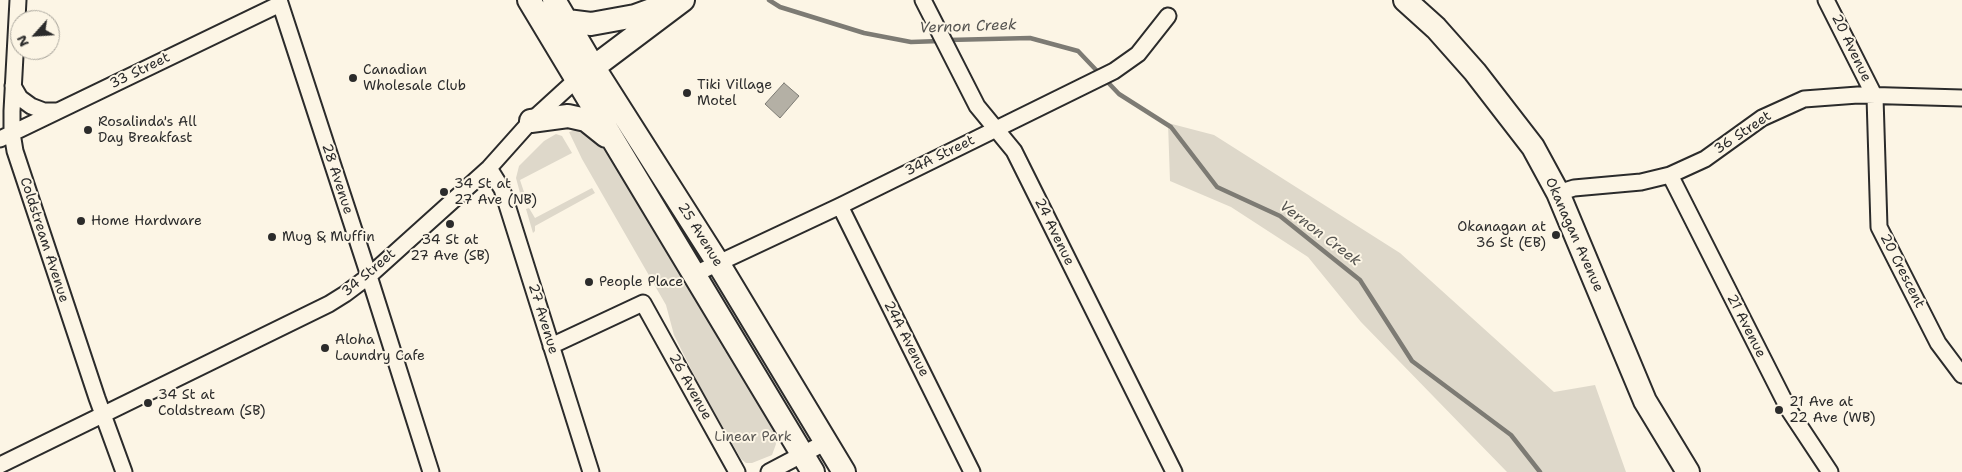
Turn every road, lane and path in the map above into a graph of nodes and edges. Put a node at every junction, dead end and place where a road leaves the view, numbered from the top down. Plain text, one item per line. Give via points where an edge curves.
1 (18, 0) edge
2 (529, 0) edge
3 (554, 0) edge
4 (678, 0) edge
5 (683, 0) edge
6 (924, 0) edge
7 (1405, 0) edge
8 (1826, 0) edge
9 (279, 2) edge
10 (1168, 16) dead end
11 (567, 21) junction
12 (586, 73) junction
13 (13, 86) junction
14 (1875, 97) junction
15 (1962, 98) edge
16 (59, 110) junction
17 (531, 121) junction
18 (997, 128) junction
19 (6, 136) edge
20 (615, 143) junction
21 (489, 168) junction
22 (1670, 176) junction
23 (1558, 193) junction
24 (840, 206) junction
25 (718, 263) junction
26 (695, 274) junction
27 (369, 276) junction
28 (551, 346) junction
29 (1962, 374) edge
30 (103, 416) junction
31 (826, 442) junction
32 (808, 463) edge
33 (0, 465) edge
34 (124, 472) edge
35 (431, 472) edge
36 (591, 472) edge
37 (737, 472) edge
38 (769, 472) edge
39 (844, 472) edge
40 (972, 472) edge
41 (1174, 472) edge
42 (1688, 472) edge
43 (1830, 472) edge

1 - 13 street, Coldstream Avenue
2 - 12 main road, 25 Avenue
3 - 11 main road, 25 Avenue
4 - 11 main road via 635,16 591,24
5 - 12 main road, 34 Street
6 - 18 street, 24 Avenue via 977,106
7 - 23 main road, Okanagan Avenue via 1476,72 1533,147
8 - 14 street, 20 Avenue
9 - 16 street, 33 Street
9 - 27 street, 28 Avenue
10 - 18 street, 34A Street via 1138,54 1114,72
11 - 12 main road, 25 Avenue
12 - 17 street, 34 Street
12 - 20 main road, 25 Avenue
12 - 25 main road, 25 Avenue
13 - 16 street via 20,98 31,106 44,112
13 - 19 street, Coldstream Avenue
14 - 15 street, 36 Street
14 - 22 street, 36 Street via 1804,99 1762,118 1705,159
14 - 29 street, 20 Crescent via 1879,227 1938,343
16 - 19 street, 33 Street
17 - 20 main road via 568,116 586,120
17 - 21 street, 34 Street
18 - 24 street, 34A Street
18 - 41 street, 24 Avenue via 1014,152
19 - 30 street, Coldstream Avenue via 17,159
20 - 26 main road, 25 Avenue
21 - 27 street, 34 Street
21 - 28 street, 27 Avenue via 502,189
22 - 23 street, 36 Street via 1574,188
22 - 43 street, 21 Avenue via 1789,410
23 - 42 main road, Okanagan Avenue via 1645,400
24 - 25 street, 34A Street
24 - 40 street, 24A Avenue
25 - 26 street, 34A Street
25 - 31 main road, 25 Avenue
26 - 32 main road, 25 Avenue
27 - 30 street, 34 Street via 329,304
27 - 35 street, 28 Avenue
28 - 36 street, 27 Avenue
28 - 37 street, 26 Avenue via 643,303
30 - 33 street, 34 Street
30 - 34 street, Coldstream Avenue
31 - 32 street
31 - 39 main road, 25 Avenue
32 - 38 street

